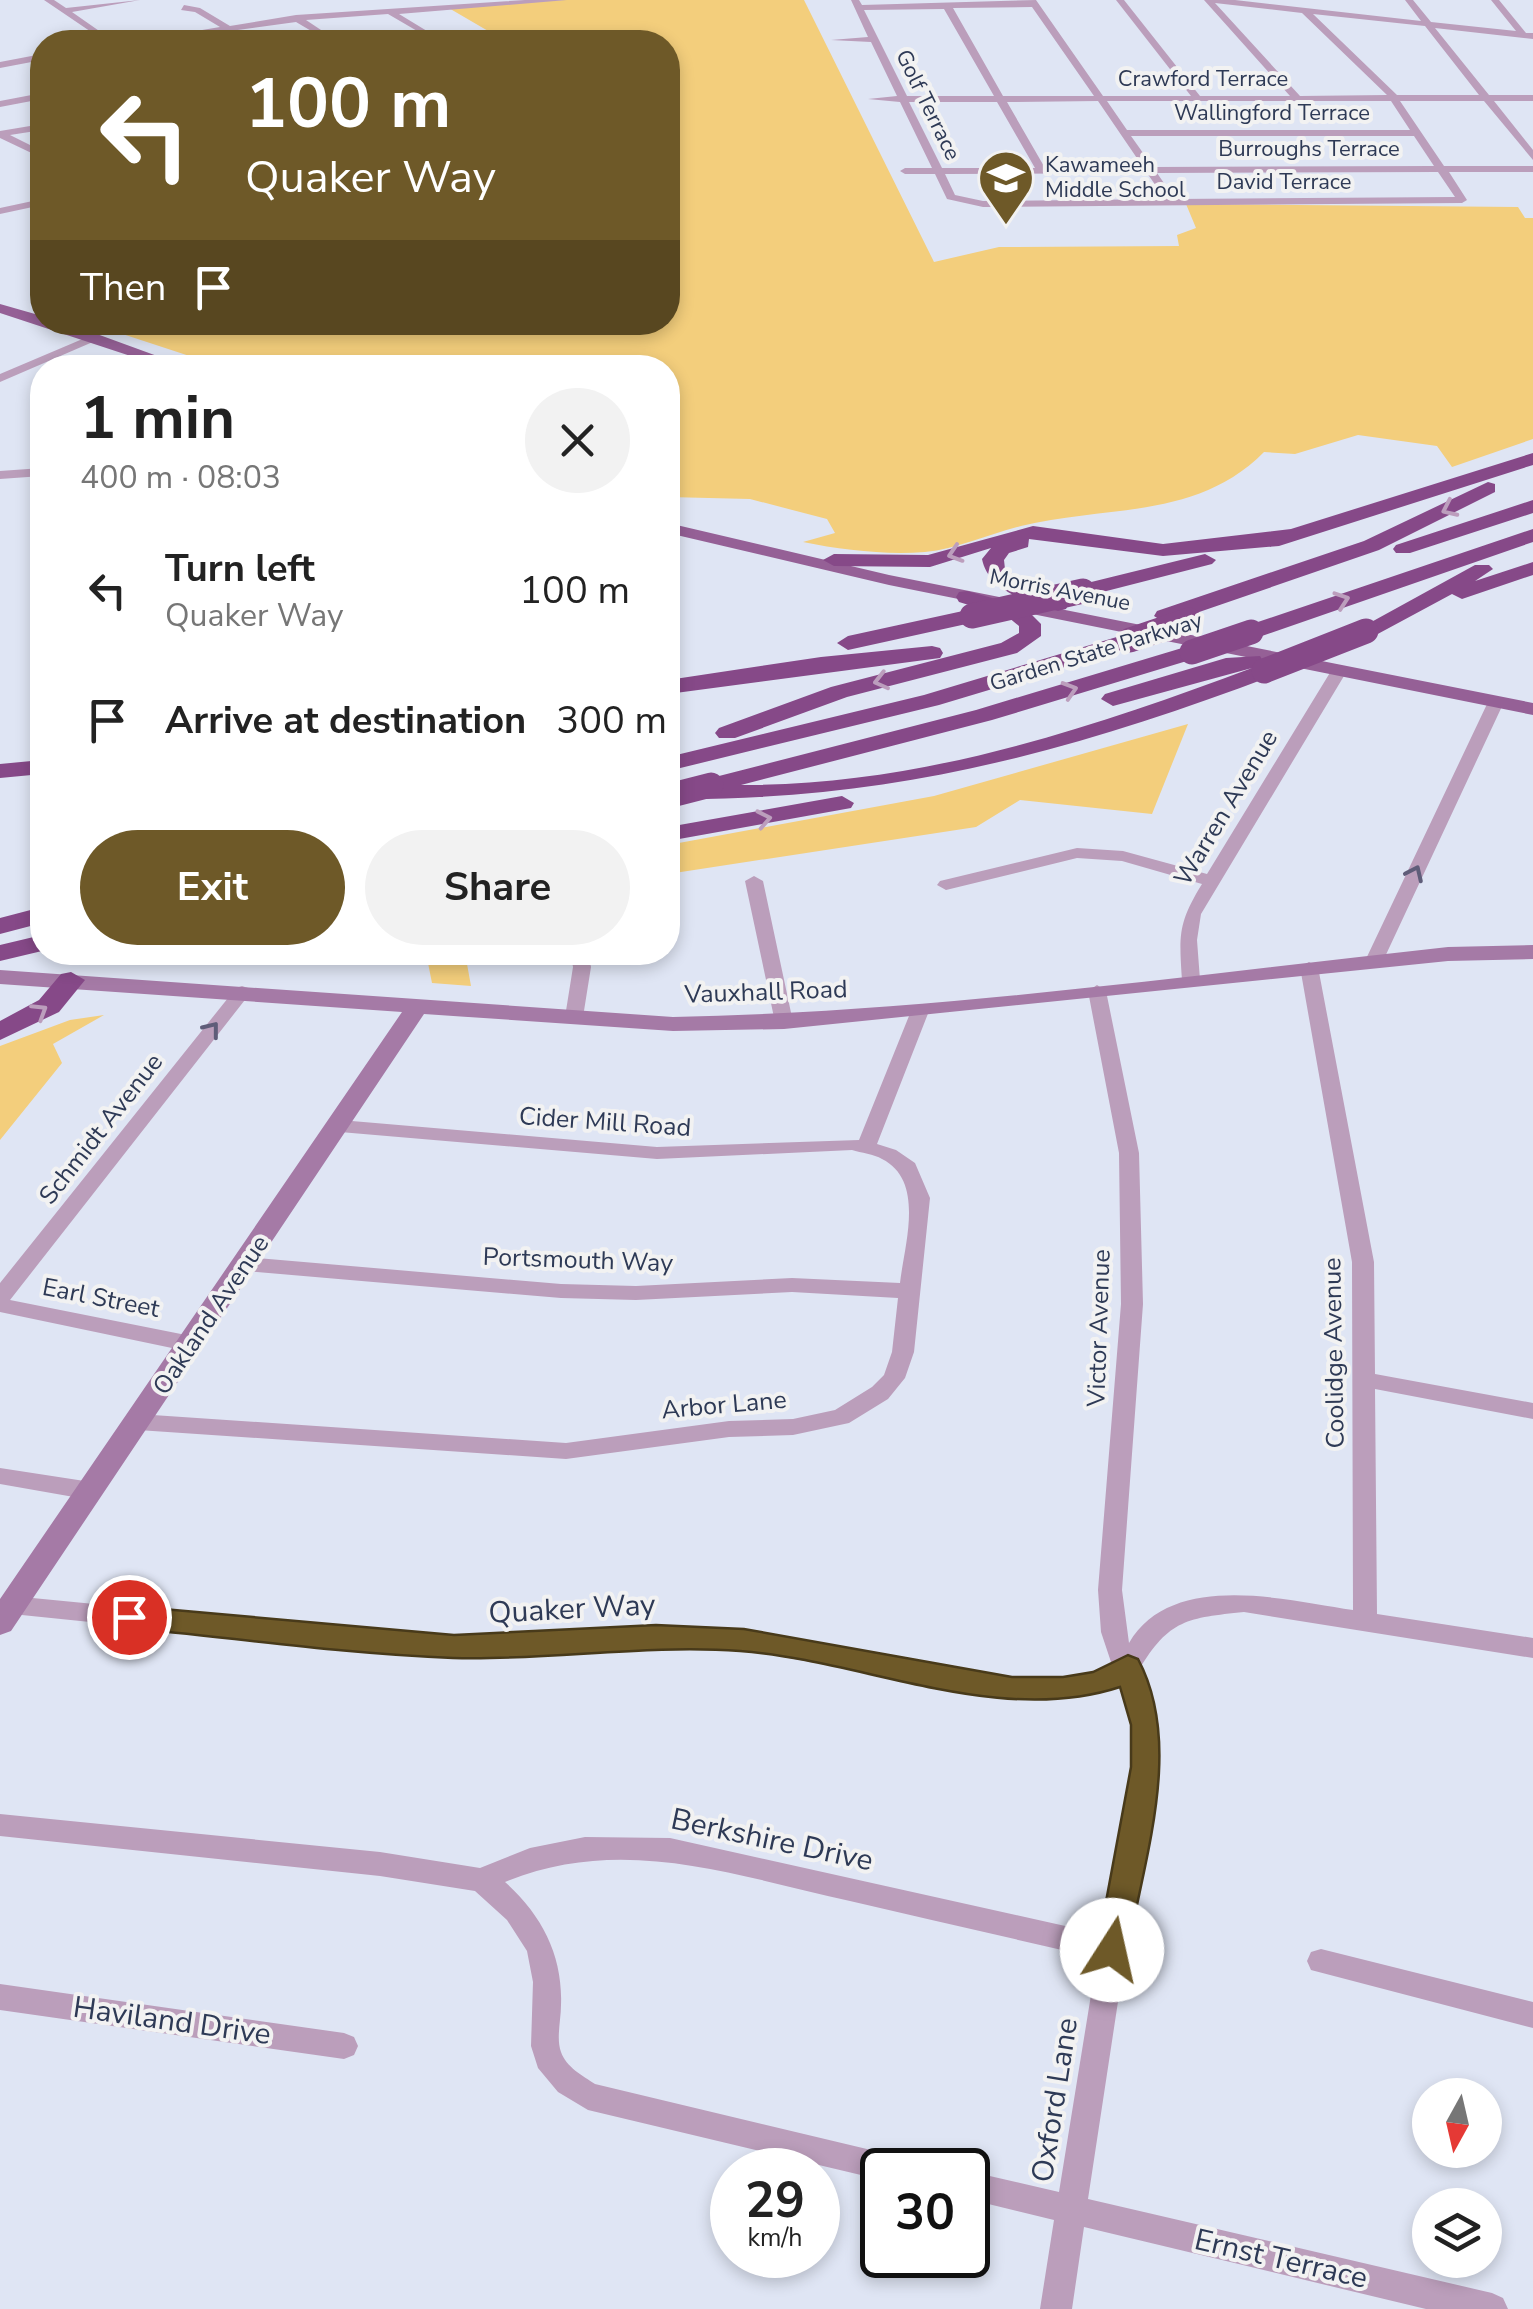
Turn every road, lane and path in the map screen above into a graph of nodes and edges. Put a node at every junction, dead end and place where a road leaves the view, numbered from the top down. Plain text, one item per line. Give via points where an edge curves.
1 (48, 0) edge
2 (136, 0) edge
3 (398, 0) edge
4 (563, 0) edge
5 (1120, 0) edge
6 (1210, 0) edge
7 (1409, 0) edge
8 (1494, 0) edge
9 (491, 2) edge
10 (1033, 2) edge
11 (857, 4) edge
12 (947, 6) junction
13 (1319, 6) edge
14 (184, 8) dead end
15 (304, 8) dead end
16 (63, 10) junction
17 (415, 10) junction
18 (1304, 10) junction
19 (389, 11) junction
20 (318, 16) junction
21 (296, 18) junction
22 (1510, 19) junction
23 (1521, 19) dead end
24 (1426, 23) junction
25 (227, 28) junction
26 (93, 30) edge
27 (215, 30) edge
28 (316, 30) edge
29 (421, 30) edge
30 (1528, 36) edge
31 (874, 39) junction
32 (834, 40) dead end
33 (30, 59) edge
34 (1, 63) edge
35 (30, 98) edge
36 (1102, 98) junction
37 (1394, 98) junction
38 (1487, 98) junction
39 (1533, 98) edge
40 (873, 99) dead end
41 (904, 99) junction
42 (1000, 99) junction
43 (1198, 99) junction
44 (1298, 99) junction
45 (0, 104) edge
46 (30, 129) edge
47 (1418, 133) junction
48 (0, 134) edge
49 (1126, 134) junction
50 (30, 149) edge
51 (1533, 156) edge
52 (1443, 169) junction
53 (1533, 169) edge
54 (1042, 170) junction
55 (1151, 170) junction
56 (905, 171) dead end
57 (938, 171) junction
58 (1172, 202) junction
59 (983, 204) joint
60 (30, 205) edge
61 (0, 211) edge
62 (0, 308) edge
63 (30, 317) edge
64 (87, 335) edge
65 (96, 338) junction
66 (55, 355) edge
67 (145, 355) edge
68 (30, 366) edge
69 (0, 378) edge
70 (1533, 445) edge
71 (1533, 460) edge
72 (30, 473) edge
73 (0, 475) edge
74 (1533, 506) edge
75 (1365, 514) junction
76 (680, 531) edge
77 (1297, 534) junction
78 (1533, 535) edge
79 (755, 548) junction
80 (1533, 549) edge
81 (834, 560) junction
82 (1533, 568) edge
83 (1533, 590) edge
84 (1069, 595) junction
85 (964, 609) junction
86 (1366, 631) junction
87 (1119, 638) junction
88 (1010, 648) junction
89 (1305, 664) junction
90 (1338, 671) junction
91 (680, 673) edge
92 (1222, 677) junction
93 (680, 685) edge
94 (1533, 698) edge
95 (1496, 702) junction
96 (1533, 710) edge
97 (875, 744) junction
98 (680, 746) edge
99 (30, 757) edge
100 (0, 760) edge
101 (680, 761) edge
102 (30, 767) edge
103 (0, 771) edge
104 (680, 792) edge
105 (680, 794) edge
106 (680, 832) edge
107 (1212, 880) junction
108 (754, 881) dead end
109 (946, 885) dead end
110 (30, 918) edge
111 (0, 926) edge
112 (30, 946) edge
113 (1533, 952) edge
114 (0, 953) edge
115 (1374, 961) junction
116 (582, 965) edge
117 (1309, 967) junction
118 (0, 977) edge
119 (71, 980) junction
120 (1192, 980) junction
121 (1097, 991) junction
122 (242, 992) junction
123 (418, 1005) junction
124 (920, 1011) junction
125 (574, 1016) junction
126 (784, 1022) junction
127 (0, 1032) edge
128 (340, 1126) junction
129 (866, 1146) junction
130 (246, 1264) junction
131 (908, 1291) junction
132 (0, 1302) edge
133 (191, 1344) junction
134 (1362, 1379) junction
135 (1533, 1411) edge
136 (138, 1422) junction
137 (0, 1476) edge
138 (90, 1491) junction
139 (6, 1614) edge
140 (1364, 1624) junction
141 (1533, 1648) edge
142 (1128, 1667) junction
143 (0, 1825) edge
144 (481, 1880) junction
145 (1112, 1950) junction
146 (1321, 1962) dead end
147 (0, 1997) edge
148 (1533, 2014) edge
149 (344, 2046) dead end
150 (860, 2160) edge
151 (990, 2190) edge
152 (1070, 2210) junction
153 (1056, 2309) edge
154 (1492, 2309) edge

1 - 16 street
2 - 16 street
3 - 17 street
4 - 9 street
5 - 43 street
6 - 18 street
6 - 44 street
7 - 24 street
8 - 22 street
9 - 17 street
10 - 12 street
10 - 36 street
11 - 12 street
11 - 31 street, Golf Terrace
12 - 42 street
13 - 18 street
13 - 24 street
14 - 25 street
15 - 20 street
16 - 26 street
17 - 19 street
18 - 37 street
19 - 20 street
19 - 29 street
20 - 21 street
21 - 25 street
21 - 28 street
22 - 23 street
22 - 30 street
24 - 30 street
24 - 38 street
25 - 27 street
31 - 32 street
31 - 41 street, Golf Terrace
33 - 34 street
35 - 45 street
36 - 42 street, Crawford Terrace
36 - 43 street, Crawford Terrace
36 - 49 street
37 - 38 street, Crawford Terrace
37 - 44 street, Crawford Terrace
37 - 47 street
38 - 39 street, Crawford Terrace
38 - 51 street
40 - 41 street, Crawford Terrace
41 - 42 street, Crawford Terrace
41 - 57 street, Golf Terrace
42 - 54 street
43 - 44 street, Crawford Terrace
46 - 48 street
47 - 49 street, Wallingford Terrace
47 - 52 street
48 - 50 street
49 - 55 street
52 - 53 street, Burroughs Terrace
52 - 55 street, Burroughs Terrace
52 - 58 street, David Terrace via 1462,197
54 - 55 street, Burroughs Terrace
54 - 57 street, Burroughs Terrace
55 - 58 street
56 - 57 street, Burroughs Terrace
57 - 59 street, Golf Terrace via 951,197
58 - 59 street, David Terrace
60 - 61 street
62 - 63 main road
64 - 65 main road
65 - 66 street
65 - 67 main road
68 - 69 street
70 - 75 highway
71 - 75 highway
71 -> 87 highway via 1464,502 1351,552
72 - 73 street
74 - 87 highway, Garden State Parkway, bridge
75 - 77 highway
76 - 79 main road, Morris Avenue
77 -> 81 highway via 1193,549 1033,532 916,562
77 - 84 highway
97 -> 78 highway, Garden State Parkway, bridge via 1192,652
79 - 81 main road, Morris Avenue
79 - 85 main road, Morris Avenue
80 - 86 highway via 1442,588
81 - 84 main road, Morris Avenue
82 - 86 highway
83 - 86 highway
84 - 84 highway via 1020,590 993,567 997,552 1027,542 1065,543 1093,555 1098,565
84 - 85 highway, bridge
84 - 94 main road, Morris Avenue
85 - 88 highway via 1009,609 1028,621 1030,636
85 - 89 main road, Morris Avenue
85 - 91 highway via 797,652
86 - 92 highway, bridge via 1264,672
87 - 101 highway, Garden State Parkway via 930,700
88 - 93 highway via 850,660
88 -> 98 highway via 840,692
89 - 90 main road, Morris Avenue
89 - 92 highway via 1258,661
90 - 95 main road, Morris Avenue
90 - 107 street, Warren Avenue
92 - 97 highway via 935,740
92 - 105 highway via 1076,739 930,772 808,790
106 -> 92 highway via 1018,766 1193,706
95 - 96 main road, Morris Avenue
115 -> 95 street
97 - 104 highway, Garden State Parkway, bridge
99 - 100 highway
102 - 103 highway
107 - 109 street via 1122,856 1077,852
107 - 120 street, Warren Avenue via 1188,925
108 - 126 street
110 - 111 highway
112 - 114 highway
113 - 115 street, Vauxhall Road
115 - 117 street, Vauxhall Road
116 - 125 street
117 - 120 street, Vauxhall Road
117 - 134 street, Coolidge Avenue via 1363,1262
118 - 119 street, Vauxhall Road
119 - 122 street, Vauxhall Road
127 -> 119 highway via 48,1006
120 - 121 street, Vauxhall Road
121 - 124 street, Vauxhall Road
121 - 142 street, Victor Avenue via 1128,1154 1132,1304 1110,1590 1113,1632
122 - 123 street, Vauxhall Road
132 -> 122 street, Schmidt Avenue
123 - 125 street, Vauxhall Road
123 - 128 street, Oakland Avenue
124 - 126 street, Vauxhall Road
124 - 129 street
125 - 126 street, Vauxhall Road via 673,1024
128 - 129 street, Cider Mill Road via 674,1154
128 - 130 street, Oakland Avenue
129 - 131 street, Arbor Lane via 900,1160 917,1186
130 - 131 street, Portsmouth Way via 598,1293 792,1285
130 - 133 street, Oakland Avenue
131 - 136 street, Arbor Lane via 904,1352 894,1378 863,1406 816,1424 539,1452
132 - 133 street, Earl Street
133 - 136 street, Oakland Avenue
134 - 135 street
134 - 140 street, Coolidge Avenue
136 - 138 street, Oakland Avenue
137 - 138 street
138 - 139 street, Oakland Avenue
139 - 142 street, Quaker Way via 436,1646 656,1636 744,1640 1012,1688 1093,1684
140 - 141 street
140 - 142 street via 1244,1603 1204,1607 1162,1620
142 - 145 street, Oxford Lane via 1146,1725 1146,1767
143 - 144 street
144 - 145 street, Berkshire Drive via 586,1848 670,1848
144 - 150 street via 509,1901 536,1940 548,1985 544,2045 568,2084 588,2096
145 - 152 street, Oxford Lane
146 - 148 street
147 - 149 street, Haviland Drive
151 - 152 street, Ernst Terrace
152 - 153 street, Oxford Lane
152 - 154 street, Ernst Terrace

